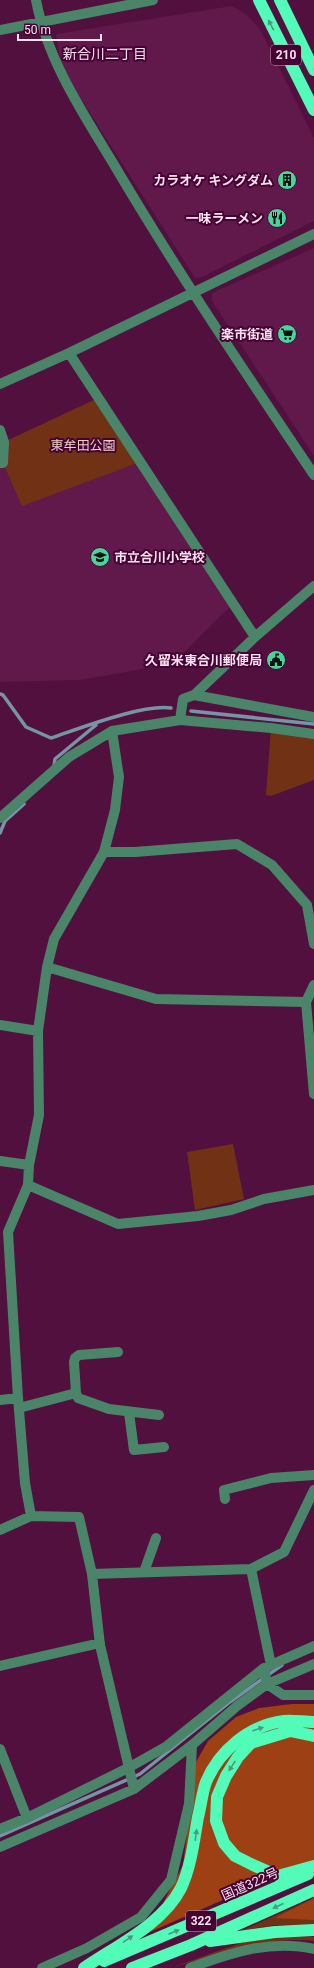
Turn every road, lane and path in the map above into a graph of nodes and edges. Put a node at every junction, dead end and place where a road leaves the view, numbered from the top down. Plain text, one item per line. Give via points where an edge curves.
1 (36, 0) edge
2 (153, 0) edge
3 (259, 0) edge
4 (280, 0) edge
5 (40, 22) junction
6 (0, 30) edge
7 (314, 70) edge
8 (314, 110) edge
9 (314, 234) edge
10 (193, 294) junction
11 (69, 353) junction
12 (0, 384) edge
13 (0, 430) edge
14 (0, 463) edge
15 (314, 475) edge
16 (314, 586) edge
17 (255, 637) junction
18 (194, 695) junction
19 (314, 718) edge
20 (180, 720) junction
21 (112, 731) junction
22 (314, 734) edge
23 (0, 818) edge
24 (104, 852) junction
25 (314, 944) edge
26 (47, 967) junction
27 (314, 985) edge
28 (306, 1002) junction
29 (0, 1025) edge
30 (38, 1031) junction
31 (314, 1094) edge
32 (0, 1161) edge
33 (29, 1165) junction
34 (28, 1185) junction
35 (314, 1190) edge
36 (4, 1232) edge
37 (118, 1352) dead end
38 (76, 1393) junction
39 (0, 1400) edge
40 (18, 1403) junction
41 (129, 1413) junction
42 (159, 1415) dead end
43 (164, 1447) dead end
44 (314, 1475) edge
45 (314, 1490) edge
46 (225, 1499) dead end
47 (31, 1516) junction
48 (0, 1530) edge
49 (156, 1538) dead end
50 (251, 1569) junction
51 (144, 1572) junction
52 (92, 1574) junction
53 (100, 1643) junction
54 (314, 1646) edge
55 (314, 1664) edge
56 (0, 1666) edge
57 (267, 1666) junction
58 (267, 1684) junction
59 (314, 1695) edge
60 (314, 1722) edge
61 (314, 1736) edge
62 (192, 1745) junction
63 (0, 1749) edge
64 (128, 1768) junction
65 (134, 1789) junction
66 (27, 1818) junction
67 (0, 1829) edge
68 (0, 1847) edge
69 (314, 1866) edge
70 (314, 1871) edge
71 (314, 1890) edge
72 (314, 1930) edge
73 (191, 1945) junction
74 (314, 1949) edge
75 (42, 1968) edge
76 (85, 1968) edge
77 (132, 1968) edge
78 (190, 1968) edge

1 - 5 street
2 - 5 street
8 -> 3 highway, 210
4 - 7 highway, 210
5 - 6 street
5 - 10 street via 63,78
9 - 10 street
10 - 11 street
10 - 15 street
11 - 12 street
11 - 17 street
13 - 14 street via 4,442 3,462
16 - 17 street
17 - 18 street
18 - 19 street
18 - 20 street via 183,699
20 - 21 street
20 - 22 street
21 - 23 street via 69,757
21 - 24 street via 119,777 116,810
24 - 25 street via 238,844 272,865 307,905
24 - 26 street via 54,939
26 - 28 street via 156,999
26 - 30 street
27 - 28 street
28 - 31 street
29 - 30 street
30 - 33 street via 39,1115
32 - 33 street
33 - 34 street
34 - 35 street via 118,1224 198,1216 231,1210 264,1199
34 - 36 street
36 - 40 street
37 - 38 street via 79,1355 75,1358
38 - 40 street
38 - 41 street via 78,1398
39 - 40 street
40 - 47 street via 25,1483
41 - 42 street
41 - 43 street via 134,1450
44 - 46 street via 271,1478 224,1490
45 - 50 street via 284,1552
47 - 48 street
47 - 52 street via 79,1517
49 - 51 street
50 - 51 street
50 - 57 street
51 - 52 street
52 - 53 street
53 - 56 street
53 - 64 street
54 - 57 street
55 - 58 street
57 - 58 street
57 - 64 street via 167,1746
58 - 59 street via 283,1695
58 - 62 street
76 -> 60 highway via 154,1921 170,1905 181,1887 195,1841 206,1783 217,1762 234,1743 250,1732 284,1721
61 -> 69 highway via 290,1731 251,1743 238,1757 216,1797 216,1821 224,1843 235,1856 278,1876
62 - 65 street
62 - 75 street via 188,1804 171,1880 141,1917 87,1948
63 - 66 street
64 - 65 street
64 - 66 street
65 - 68 street
66 - 67 street
76 -> 70 highway, 国道322号 / 322 via 145,1945
71 -> 73 highway, 322
72 - 73 highway via 276,1932
73 - 77 highway, 322
74 - 78 street via 286,1945 266,1946

